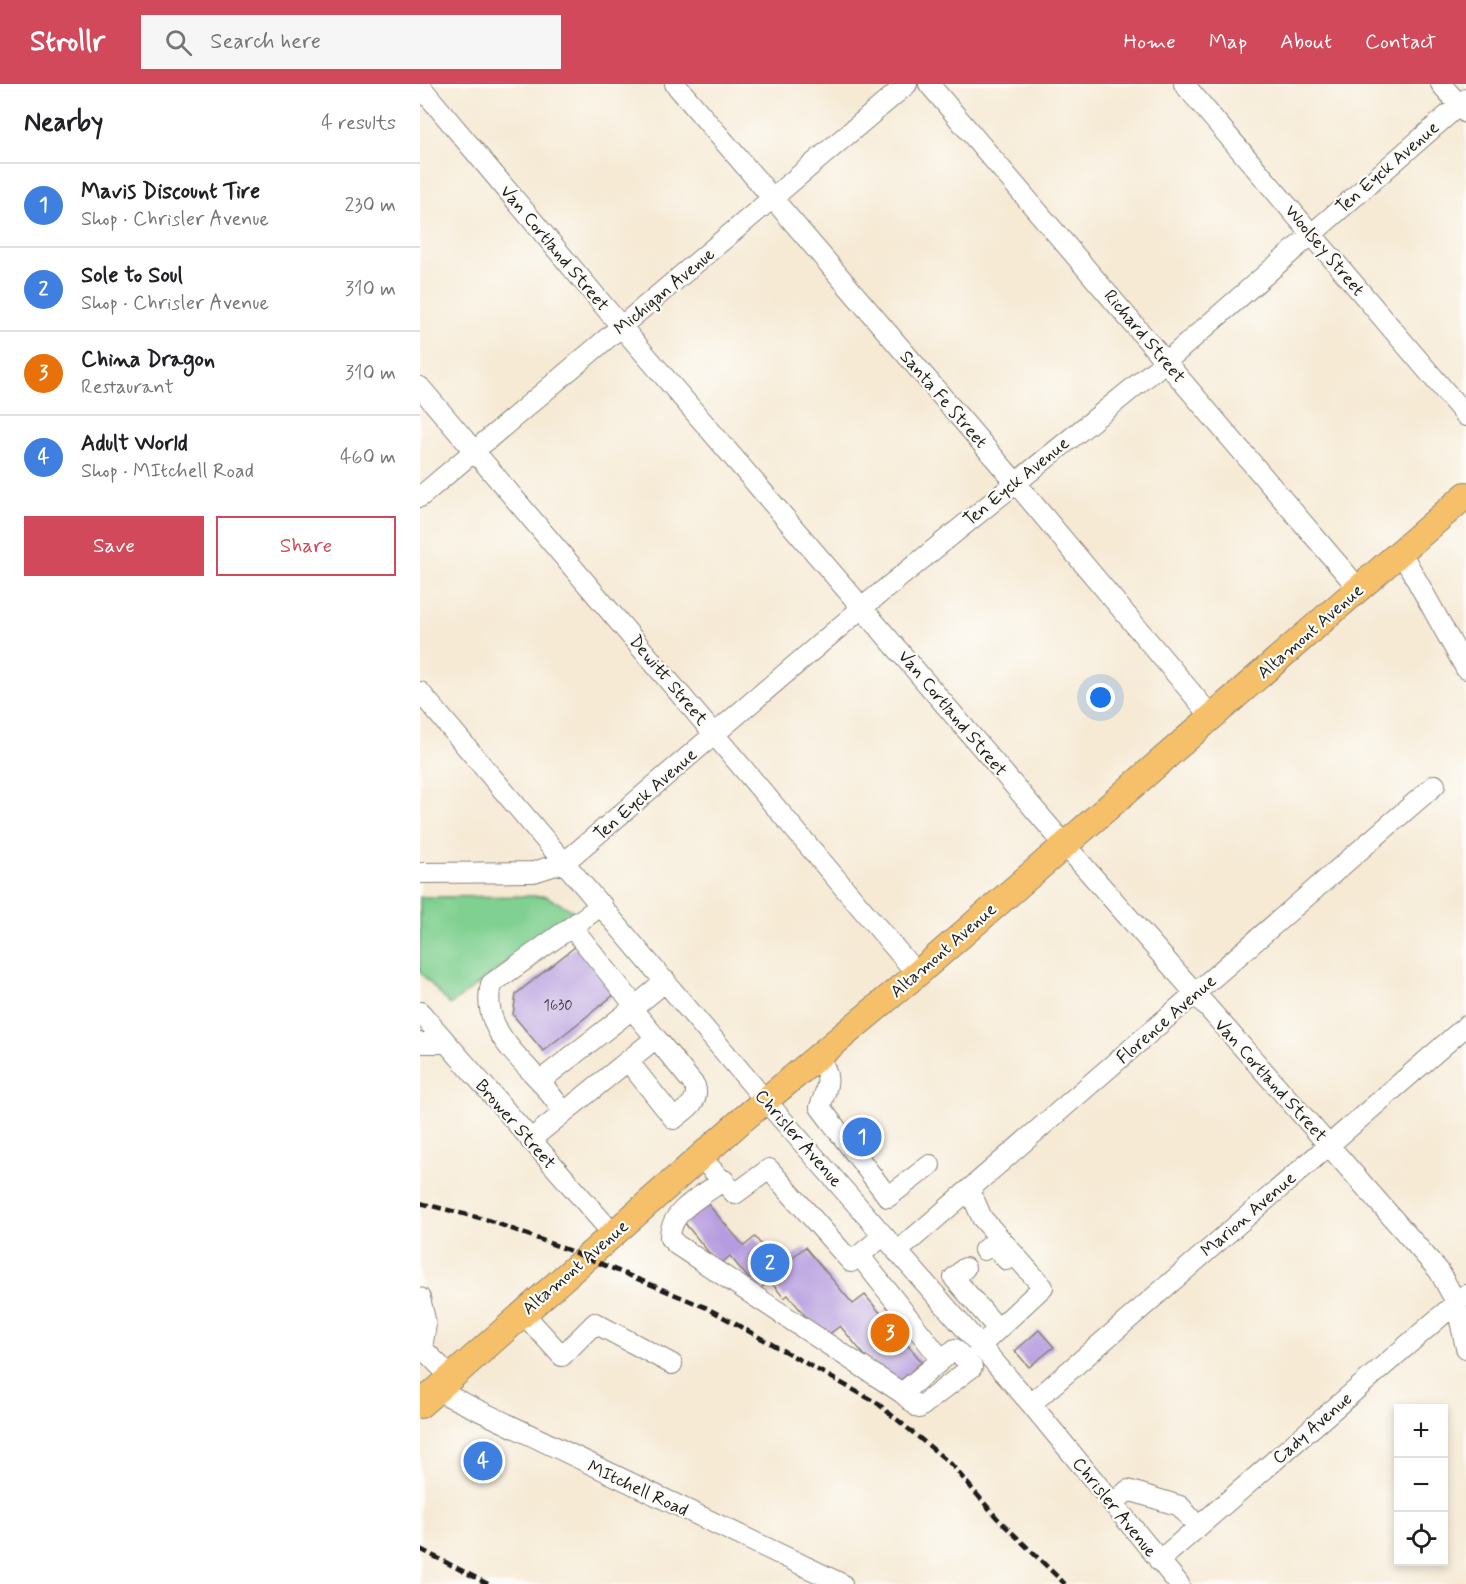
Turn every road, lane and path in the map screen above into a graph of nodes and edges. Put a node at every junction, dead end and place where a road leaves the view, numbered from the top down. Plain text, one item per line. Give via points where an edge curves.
1 (675, 84) edge
2 (890, 84) edge
3 (907, 84) edge
4 (929, 84) edge
5 (1184, 84) edge
6 (1441, 84) edge
7 (420, 86) edge
8 (1464, 105) edge
9 (769, 195) junction
10 (1311, 233) junction
11 (618, 322) junction
12 (1166, 360) junction
13 (420, 387) edge
14 (1466, 416) edge
15 (470, 446) junction
16 (420, 481) edge
17 (1015, 482) junction
18 (1466, 495) edge
19 (420, 497) edge
20 (1401, 552) junction
21 (1359, 589) junction
22 (863, 607) junction
23 (1466, 669) edge
24 (420, 692) edge
25 (1211, 716) junction
26 (715, 734) junction
27 (1435, 785) dead end
28 (1065, 845) junction
29 (565, 861) junction
30 (420, 873) edge
31 (602, 905) junction
32 (572, 927) junction
33 (918, 974) junction
34 (666, 981) junction
35 (1194, 995) junction
36 (633, 1007) junction
37 (420, 1012) edge
38 (1466, 1026) edge
39 (656, 1038) junction
40 (420, 1043) edge
41 (445, 1043) junction
42 (817, 1057) junction
43 (628, 1061) junction
44 (540, 1081) junction
45 (765, 1100) junction
46 (564, 1112) junction
47 (530, 1140) junction
48 (1328, 1144) junction
49 (701, 1158) junction
50 (930, 1165) dead end
51 (724, 1180) junction
52 (967, 1192) junction
53 (888, 1197) junction
54 (865, 1215) junction
55 (613, 1234) junction
56 (883, 1236) junction
57 (984, 1250) dead end
58 (897, 1252) junction
59 (859, 1255) junction
60 (965, 1268) dead end
61 (420, 1298) edge
62 (1461, 1298) edge
63 (522, 1312) junction
64 (1003, 1325) junction
65 (421, 1348) edge
66 (961, 1348) junction
67 (1466, 1348) edge
68 (672, 1364) dead end
69 (435, 1390) edge
70 (902, 1393) junction
71 (1031, 1404) junction
72 (1113, 1504) junction
73 (1198, 1527) junction
74 (1159, 1561) junction
75 (842, 1584) edge
76 (1179, 1584) edge

1 - 9 street, Santa Fe Street
2 - 9 street, Michigan Avenue
3 - 9 street, Michigan Avenue
4 - 12 street, Richard Street
5 - 10 street, Woolsey Street
6 - 8 street
7 - 11 street, Van Cortland Street
8 - 10 street, Ten Eyck Avenue
9 - 11 street, Michigan Avenue
9 - 17 street, Santa Fe Street
10 - 12 street, Ten Eyck Avenue
10 - 14 street, Woolsey Street
11 - 15 street, Michigan Avenue
11 - 22 street, Van Cortland Street
12 - 17 street, Ten Eyck Avenue
12 - 21 street, Richard Street
13 - 15 street, Dewitt Street
15 - 16 street, Michigan Avenue
15 - 19 street, Michigan Avenue
15 - 26 street, Dewitt Street
17 - 22 street, Ten Eyck Avenue
17 - 25 street, Santa Fe Street
18 - 20 main road, Altamont Avenue
20 - 21 main road, Altamont Avenue
20 - 23 street
21 - 25 main road, Altamont Avenue
22 - 26 street, Ten Eyck Avenue
22 - 28 street, Van Cortland Street
24 - 29 street, Chrisler Avenue
25 - 28 main road, Altamont Avenue
26 - 29 street, Ten Eyck Avenue
26 - 33 street, Dewitt Street
27 - 35 street, Florence Avenue
28 - 33 main road, Altamont Avenue
28 - 35 street, Van Cortland Street
29 - 30 street via 534,872
29 - 31 street, Chrisler Avenue
31 - 32 street
31 - 34 street, Chrisler Avenue
32 - 36 street
32 - 44 street via 491,984 488,997 494,1029
33 - 42 main road, Altamont Avenue
34 - 36 street
34 - 45 street, Chrisler Avenue
35 - 48 street, Van Cortland Street
35 - 52 street, Florence Avenue
36 - 39 street
36 - 44 street
37 - 41 street, Brower Street
38 - 48 street, Marion Avenue
39 - 43 street
39 - 43 street via 695,1086 694,1103 674,1119
40 - 41 street
41 - 47 street, Brower Street
42 - 45 main road, Altamont Avenue
42 - 53 street via 826,1067 829,1082 820,1107
43 - 46 street
44 - 46 street
45 - 49 main road, Altamont Avenue
45 - 54 street, Chrisler Avenue
46 - 47 street
47 - 55 street, Brower Street
48 - 62 street, Van Cortland Street
48 - 71 street, Marion Avenue
49 - 51 street
49 - 55 main road, Altamont Avenue
50 - 53 street
51 - 59 street via 735,1194 769,1169 851,1262
51 - 70 street via 676,1216 670,1238
52 - 58 street, Florence Avenue
52 - 64 street via 982,1218 1044,1287
53 - 54 street
54 - 56 street, Chrisler Avenue
55 - 63 main road, Altamont Avenue
56 - 58 street, Chrisler Avenue
56 - 59 street
57 - 64 street via 992,1244 1031,1286 1007,1308
58 - 66 street, Chrisler Avenue
59 - 66 street
60 - 64 street via 954,1278
61 - 65 street via 426,1324
62 - 67 street, Van Cortland Street
62 - 73 street, Cady Avenue
63 - 68 street via 562,1356 595,1323
63 - 69 main road, Altamont Avenue
64 - 66 street
65 - 69 street, MItchell Road
66 - 70 street
66 - 70 street via 972,1367 919,1408
66 - 71 street, Chrisler Avenue
69 - 75 street, MItchell Road
71 - 72 street, Chrisler Avenue
72 - 73 street via 1128,1490 1180,1506
72 - 74 street, Chrisler Avenue
73 - 74 street, Cady Avenue
74 - 76 street, Chrisler Avenue

